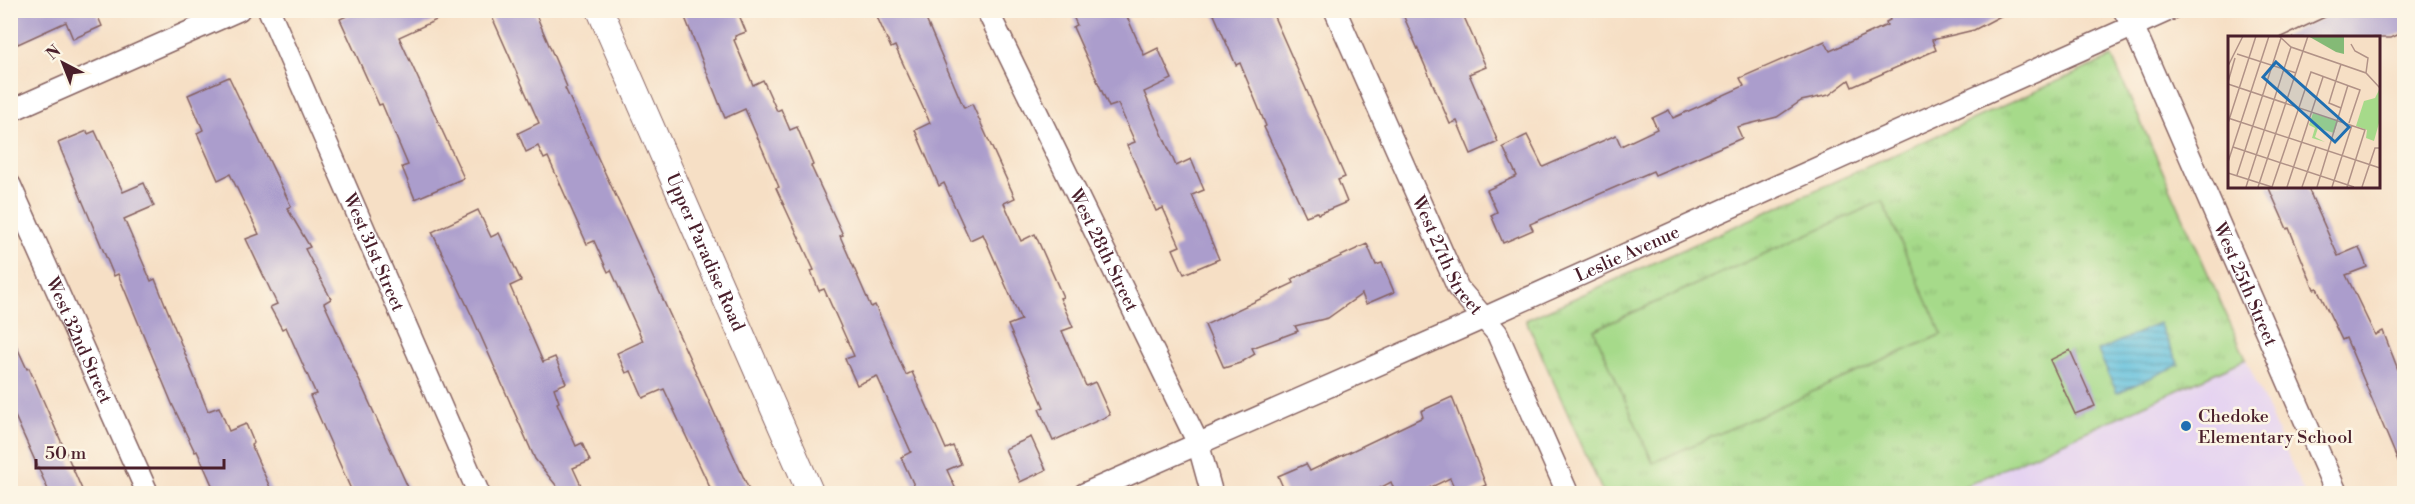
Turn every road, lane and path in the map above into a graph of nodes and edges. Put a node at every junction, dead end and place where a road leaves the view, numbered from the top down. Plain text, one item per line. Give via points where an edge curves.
1 (239, 10) edge
2 (269, 10) edge
3 (600, 10) edge
4 (987, 10) edge
5 (1335, 10) edge
6 (2169, 10) edge
7 (2128, 18) edge
8 (10, 111) edge
9 (10, 184) edge
10 (1484, 318) junction
11 (1198, 443) junction
12 (148, 494) edge
13 (479, 494) edge
14 (811, 494) edge
15 (1084, 494) edge
16 (1212, 494) edge
17 (1568, 494) edge
18 (2337, 494) edge

1 - 8 street
2 - 13 street, West 31st Street
3 - 14 street, Upper Paradise Road
4 - 11 street, West 28th Street
5 - 10 street, West 27th Street via 1458,288
6 - 7 street, Leslie Avenue
7 - 10 street, Leslie Avenue
7 - 18 street, West 25th Street
9 - 12 street, West 32nd Street
10 - 11 street, Leslie Avenue
10 - 17 street, West 27th Street via 1497,333
11 - 15 street, Leslie Avenue
11 - 16 street, West 28th Street

